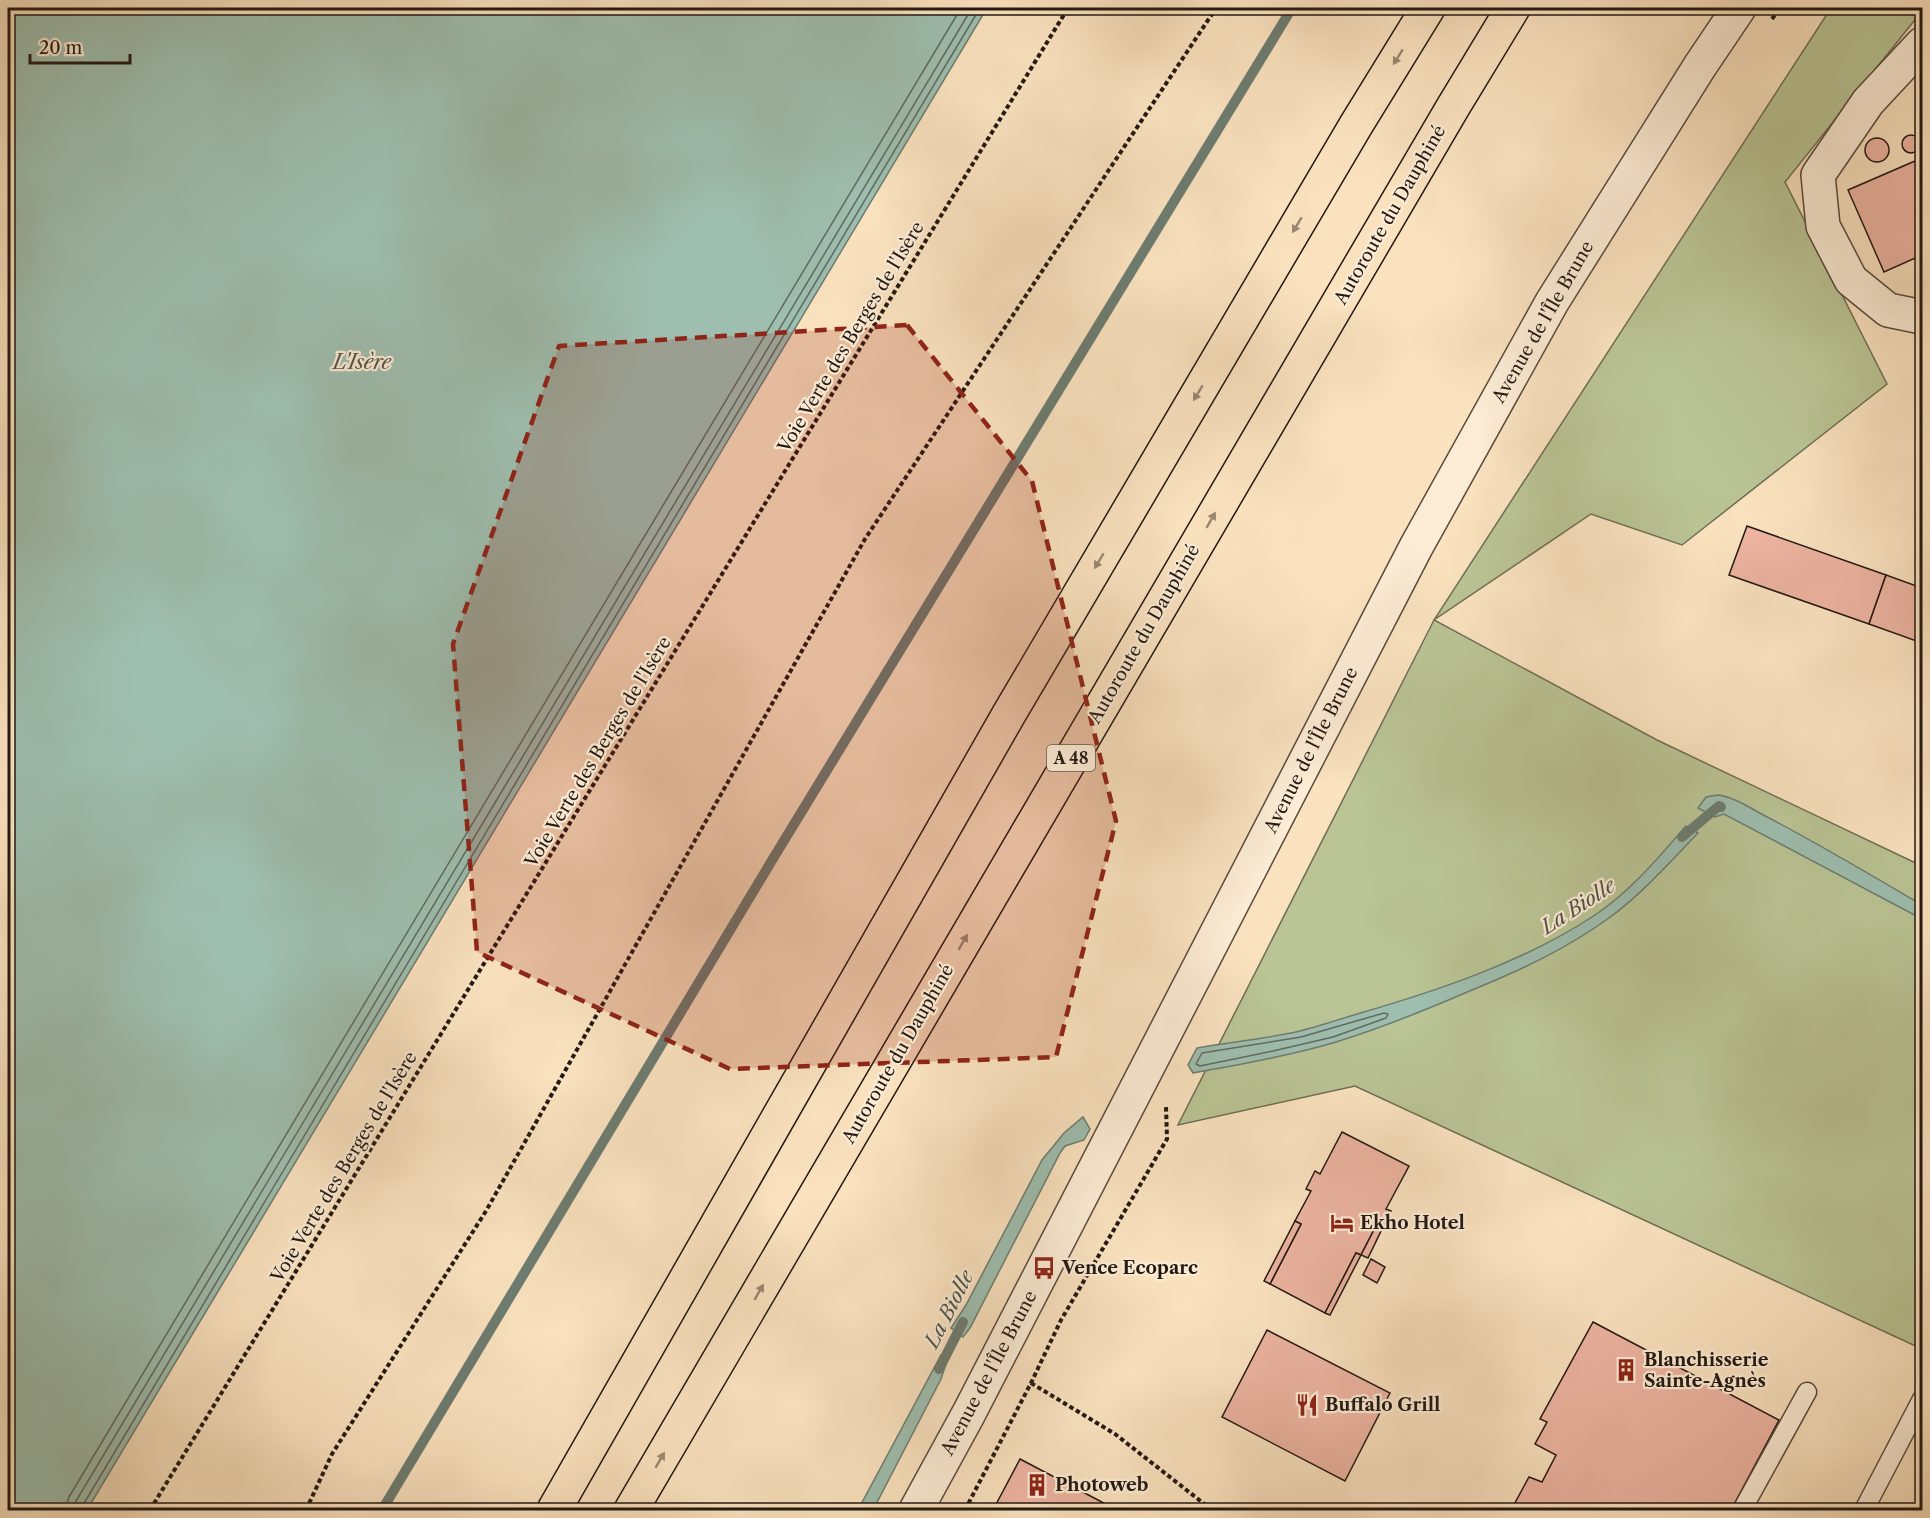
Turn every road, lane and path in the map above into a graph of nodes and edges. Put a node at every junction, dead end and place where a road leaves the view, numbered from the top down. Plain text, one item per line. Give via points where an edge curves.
1 (1068, 8) edge
2 (1216, 8) edge
3 (1428, 8) edge
4 (1513, 8) edge
5 (1739, 8) edge
6 (1780, 8) edge
7 (1767, 27) dead end
8 (1923, 44) edge
9 (1923, 317) edge
10 (1165, 1098) dead end
11 (1031, 1383) junction
12 (1807, 1392) dead end
13 (1923, 1399) edge
14 (150, 1510) edge
15 (306, 1510) edge
16 (554, 1510) edge
17 (631, 1510) edge
18 (916, 1510) edge
19 (965, 1510) edge
20 (1212, 1510) edge
21 (1742, 1510) edge
22 (1864, 1510) edge

1 - 14 path, Voie Verte des Berges de l'Isère
2 - 15 path via 865,539 486,1211 332,1454
3 -> 16 highway via 1009,714
17 -> 4 highway, Autoroute du Dauphiné / A 48
5 - 18 street, Avenue de l'Île Brune via 1552,302 1416,547 975,1403
6 - 7 path
8 - 9 street via 1868,102 1818,175 1823,225 1851,280 1888,310
10 - 11 path via 1167,1139 1061,1320
11 - 19 path
11 - 20 path via 1115,1434
12 - 21 lane
13 - 22 lane

